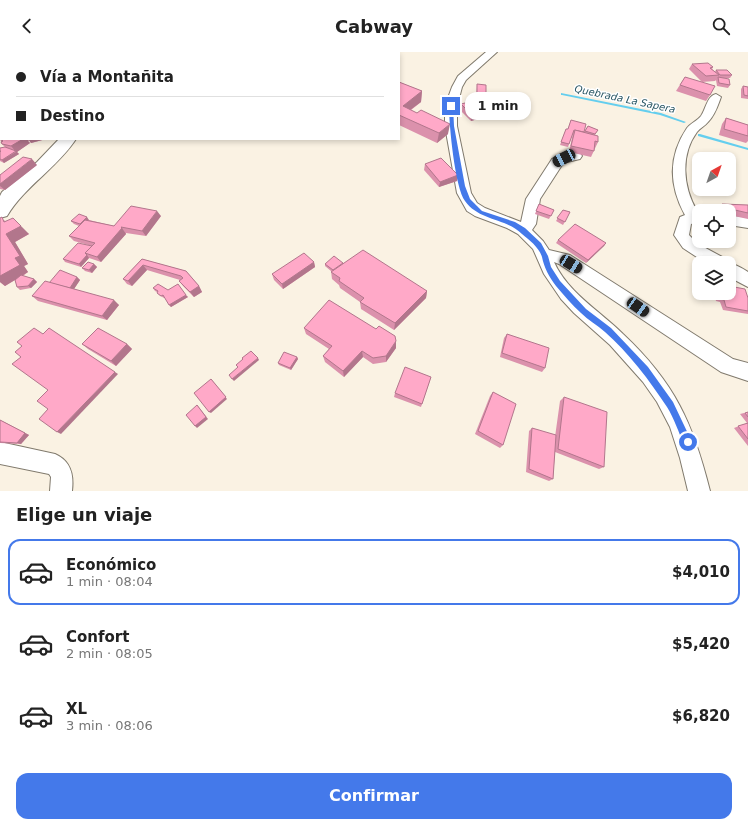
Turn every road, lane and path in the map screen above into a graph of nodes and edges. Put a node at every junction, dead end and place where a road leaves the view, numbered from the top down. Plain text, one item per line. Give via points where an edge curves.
1 (492, 52) edge
2 (716, 97) dead end
3 (67, 140) edge
4 (576, 156) edge
5 (0, 211) edge
6 (692, 212) edge
7 (692, 218) edge
8 (736, 221) edge
9 (748, 223) edge
10 (522, 230) junction
11 (692, 246) edge
12 (695, 248) edge
13 (545, 256) junction
14 (708, 256) edge
15 (736, 273) edge
16 (748, 280) edge
17 (748, 372) edge
18 (0, 453) edge
19 (61, 491) edge
20 (699, 491) edge

1 - 10 street via 462,78 453,96 451,126 467,200 480,212
2 - 6 street via 706,118 693,129 681,150 678,170 680,186
3 - 5 street via 9,197
4 - 10 street via 557,162 533,199 529,224
7 - 11 street via 685,221 681,233 682,238
8 - 9 street
10 - 13 street via 538,245
12 - 14 street
13 - 17 street via 564,259 728,366
13 - 20 street via 545,261 558,283 584,311 608,330 645,370 670,405 688,442
15 - 16 street
18 - 19 street via 55,465 63,477

